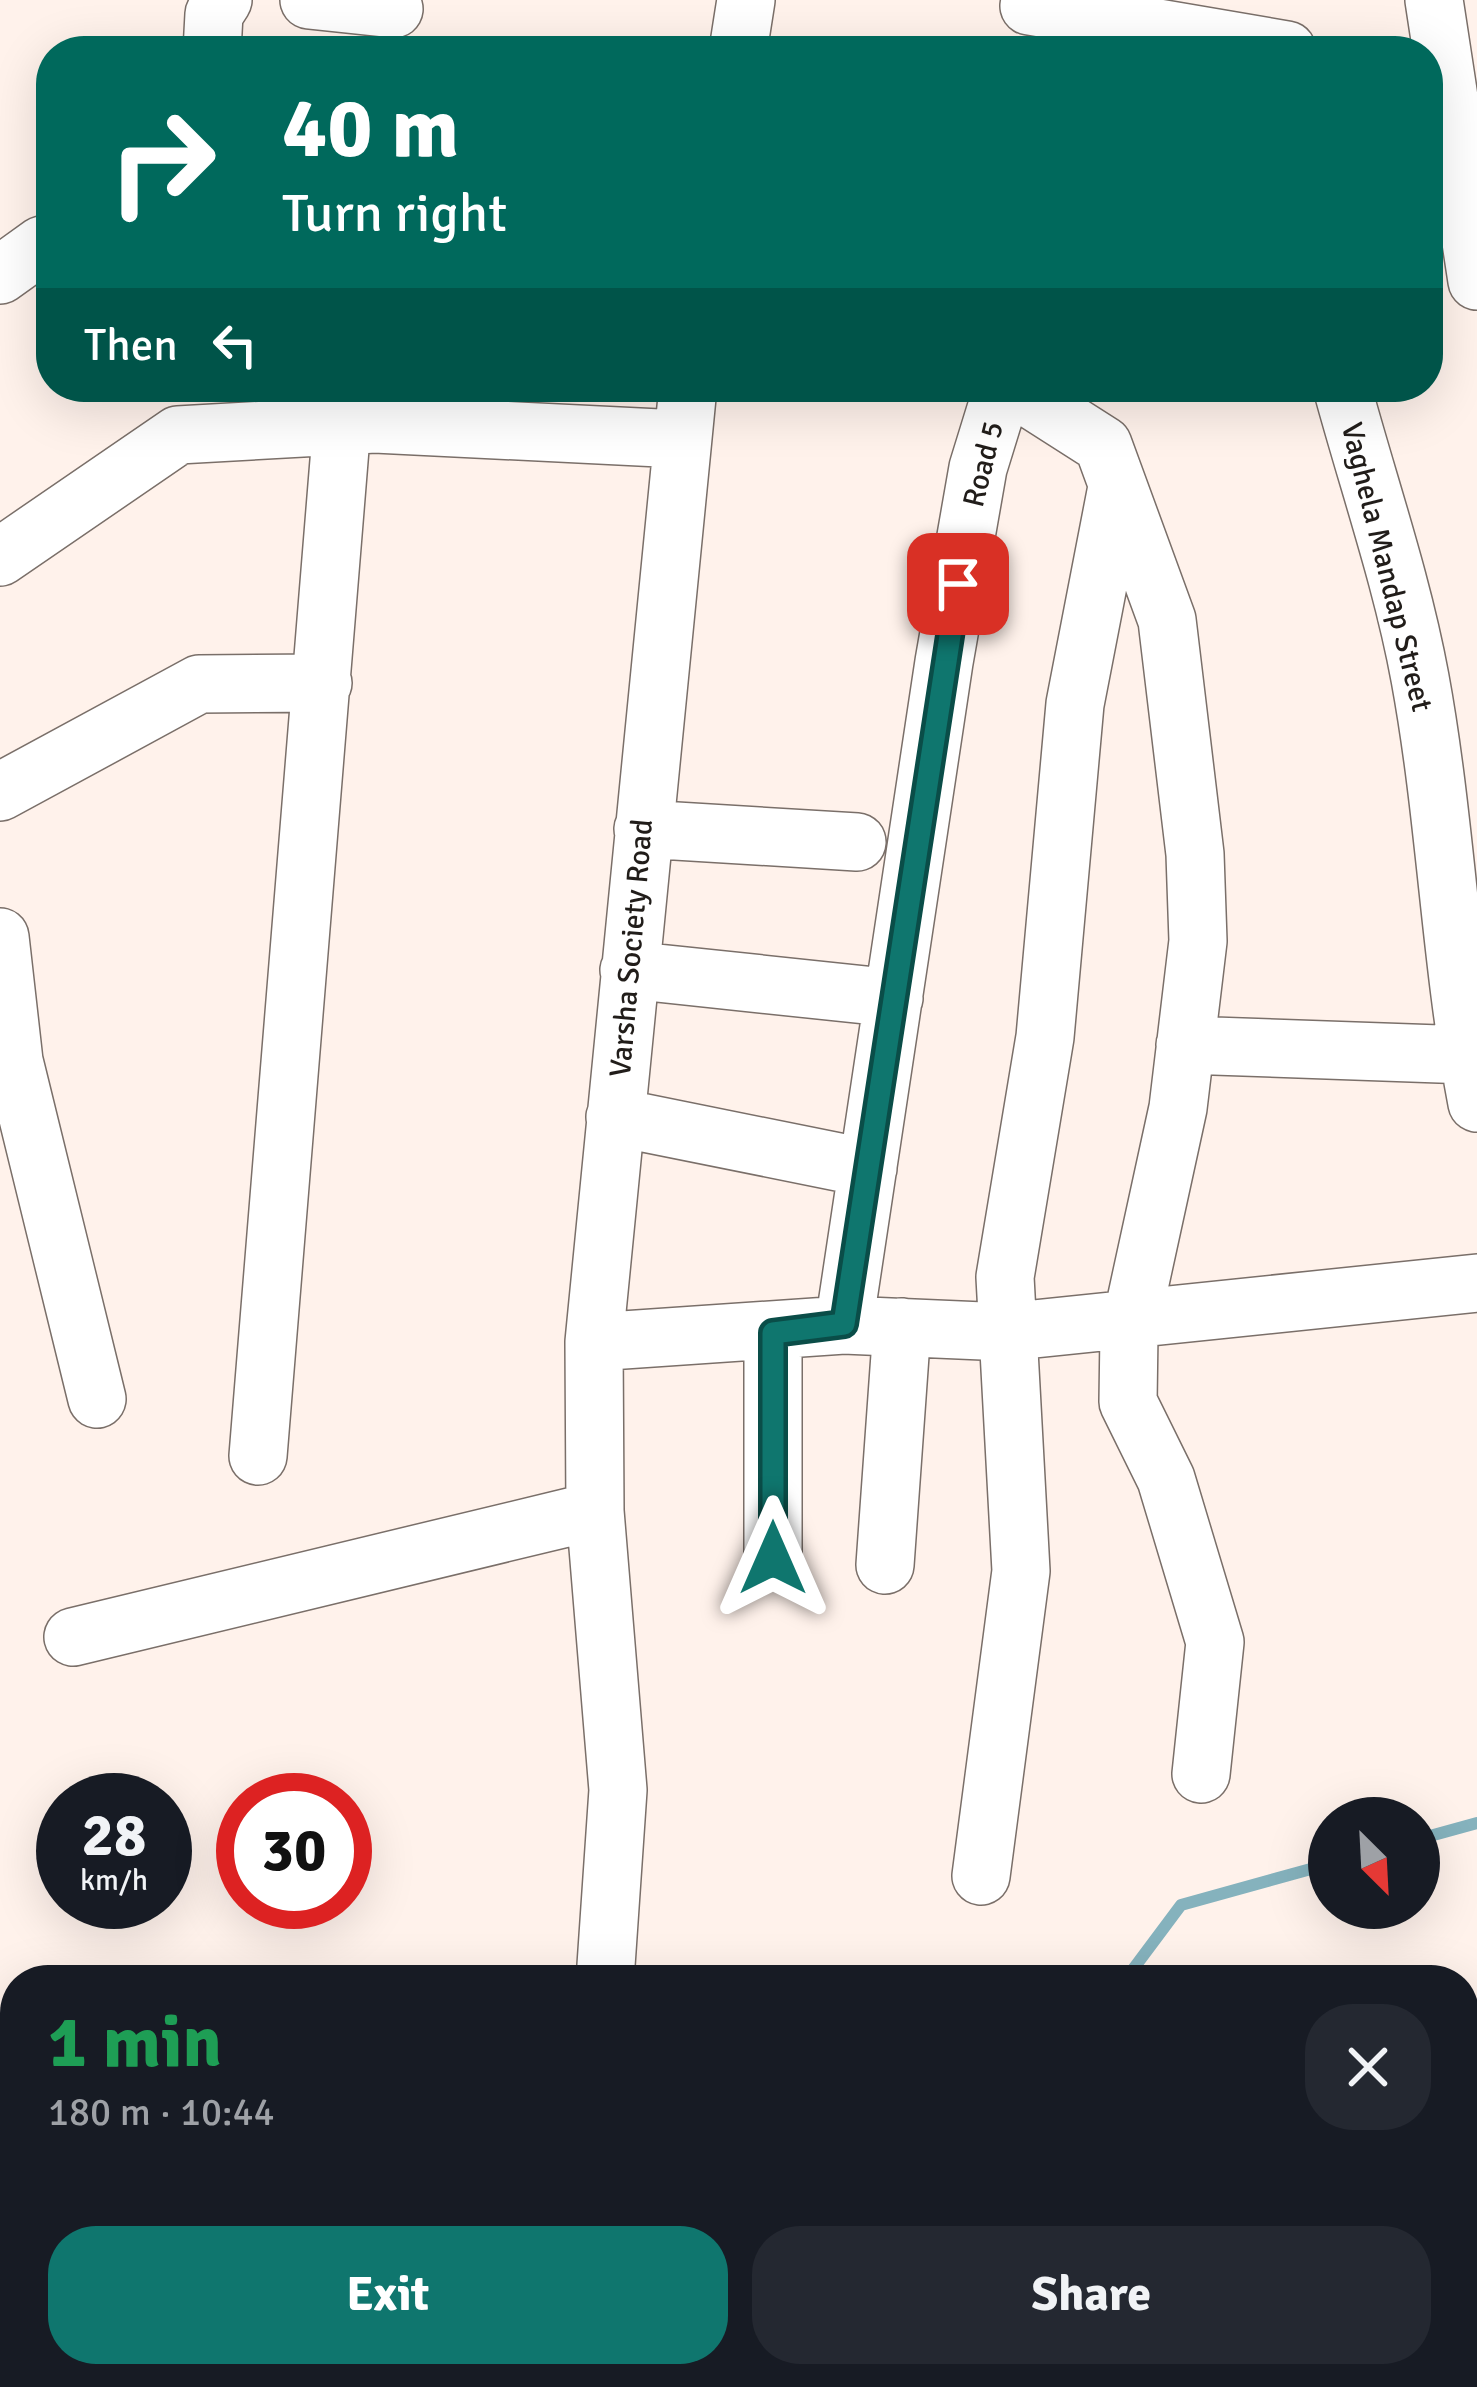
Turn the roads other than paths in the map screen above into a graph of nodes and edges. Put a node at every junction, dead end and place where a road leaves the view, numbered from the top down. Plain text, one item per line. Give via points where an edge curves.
1 (223, 0) edge
2 (310, 0) edge
3 (746, 0) edge
4 (1280, 0) edge
5 (1434, 0) edge
6 (1028, 19) edge
7 (392, 20) edge
8 (213, 36) edge
9 (740, 36) edge
10 (1166, 36) edge
11 (1285, 36) edge
12 (1462, 89) edge
13 (1477, 280) edge
14 (1002, 402) edge
15 (1033, 402) edge
16 (1346, 402) edge
17 (343, 406) edge
18 (684, 413) edge
19 (1117, 484) junction
20 (0, 557) edge
21 (323, 683) junction
22 (0, 792) edge
23 (643, 829) junction
24 (857, 842) dead end
25 (0, 937) edge
26 (629, 970) junction
27 (894, 998) junction
28 (1185, 1045) junction
29 (1470, 1045) edge
30 (615, 1117) junction
31 (868, 1168) junction
32 (1477, 1283) edge
33 (1132, 1319) junction
34 (844, 1324) junction
35 (902, 1327) junction
36 (1006, 1332) junction
37 (773, 1333) junction
38 (594, 1342) junction
39 (97, 1399) dead end
40 (258, 1456) dead end
41 (595, 1511) junction
42 (773, 1558) dead end
43 (885, 1565) dead end
44 (74, 1637) dead end
45 (1201, 1774) dead end
46 (981, 1876) dead end
47 (605, 1965) edge

1 - 8 street
2 - 7 street
3 - 9 street
4 - 11 street
5 - 12 street
6 - 10 street
12 - 13 street
14 - 27 street, Road 5 via 978,468
15 - 19 street via 1103,445
16 - 29 street, Vaghela Mandap Street via 1419,674
17 - 18 street
17 - 20 street via 178,434
17 - 21 street
18 - 23 street, Varsha Society Road
19 - 28 street via 1167,620 1195,854 1198,940
19 - 36 street via 1075,704 1045,1037 1005,1276
21 - 22 street via 199,684
21 - 40 street
23 - 24 street
23 - 26 street, Varsha Society Road
25 - 39 street via 14,1060
26 - 27 street
26 - 30 street, Varsha Society Road
27 - 31 street, Road 5
28 - 29 street
28 - 33 street
30 - 31 street
30 - 38 street, Varsha Society Road
31 - 34 street, Road 5
32 - 33 street
33 - 36 street
33 - 45 street via 1128,1402 1166,1479 1215,1642
34 - 35 street
34 - 37 street
35 - 36 street
35 - 43 street
36 - 46 street via 1021,1571
37 - 38 street
37 - 42 street
38 - 41 street, Varsha Society Road
41 - 44 street
41 - 47 street, Varsha Society Road via 618,1790

